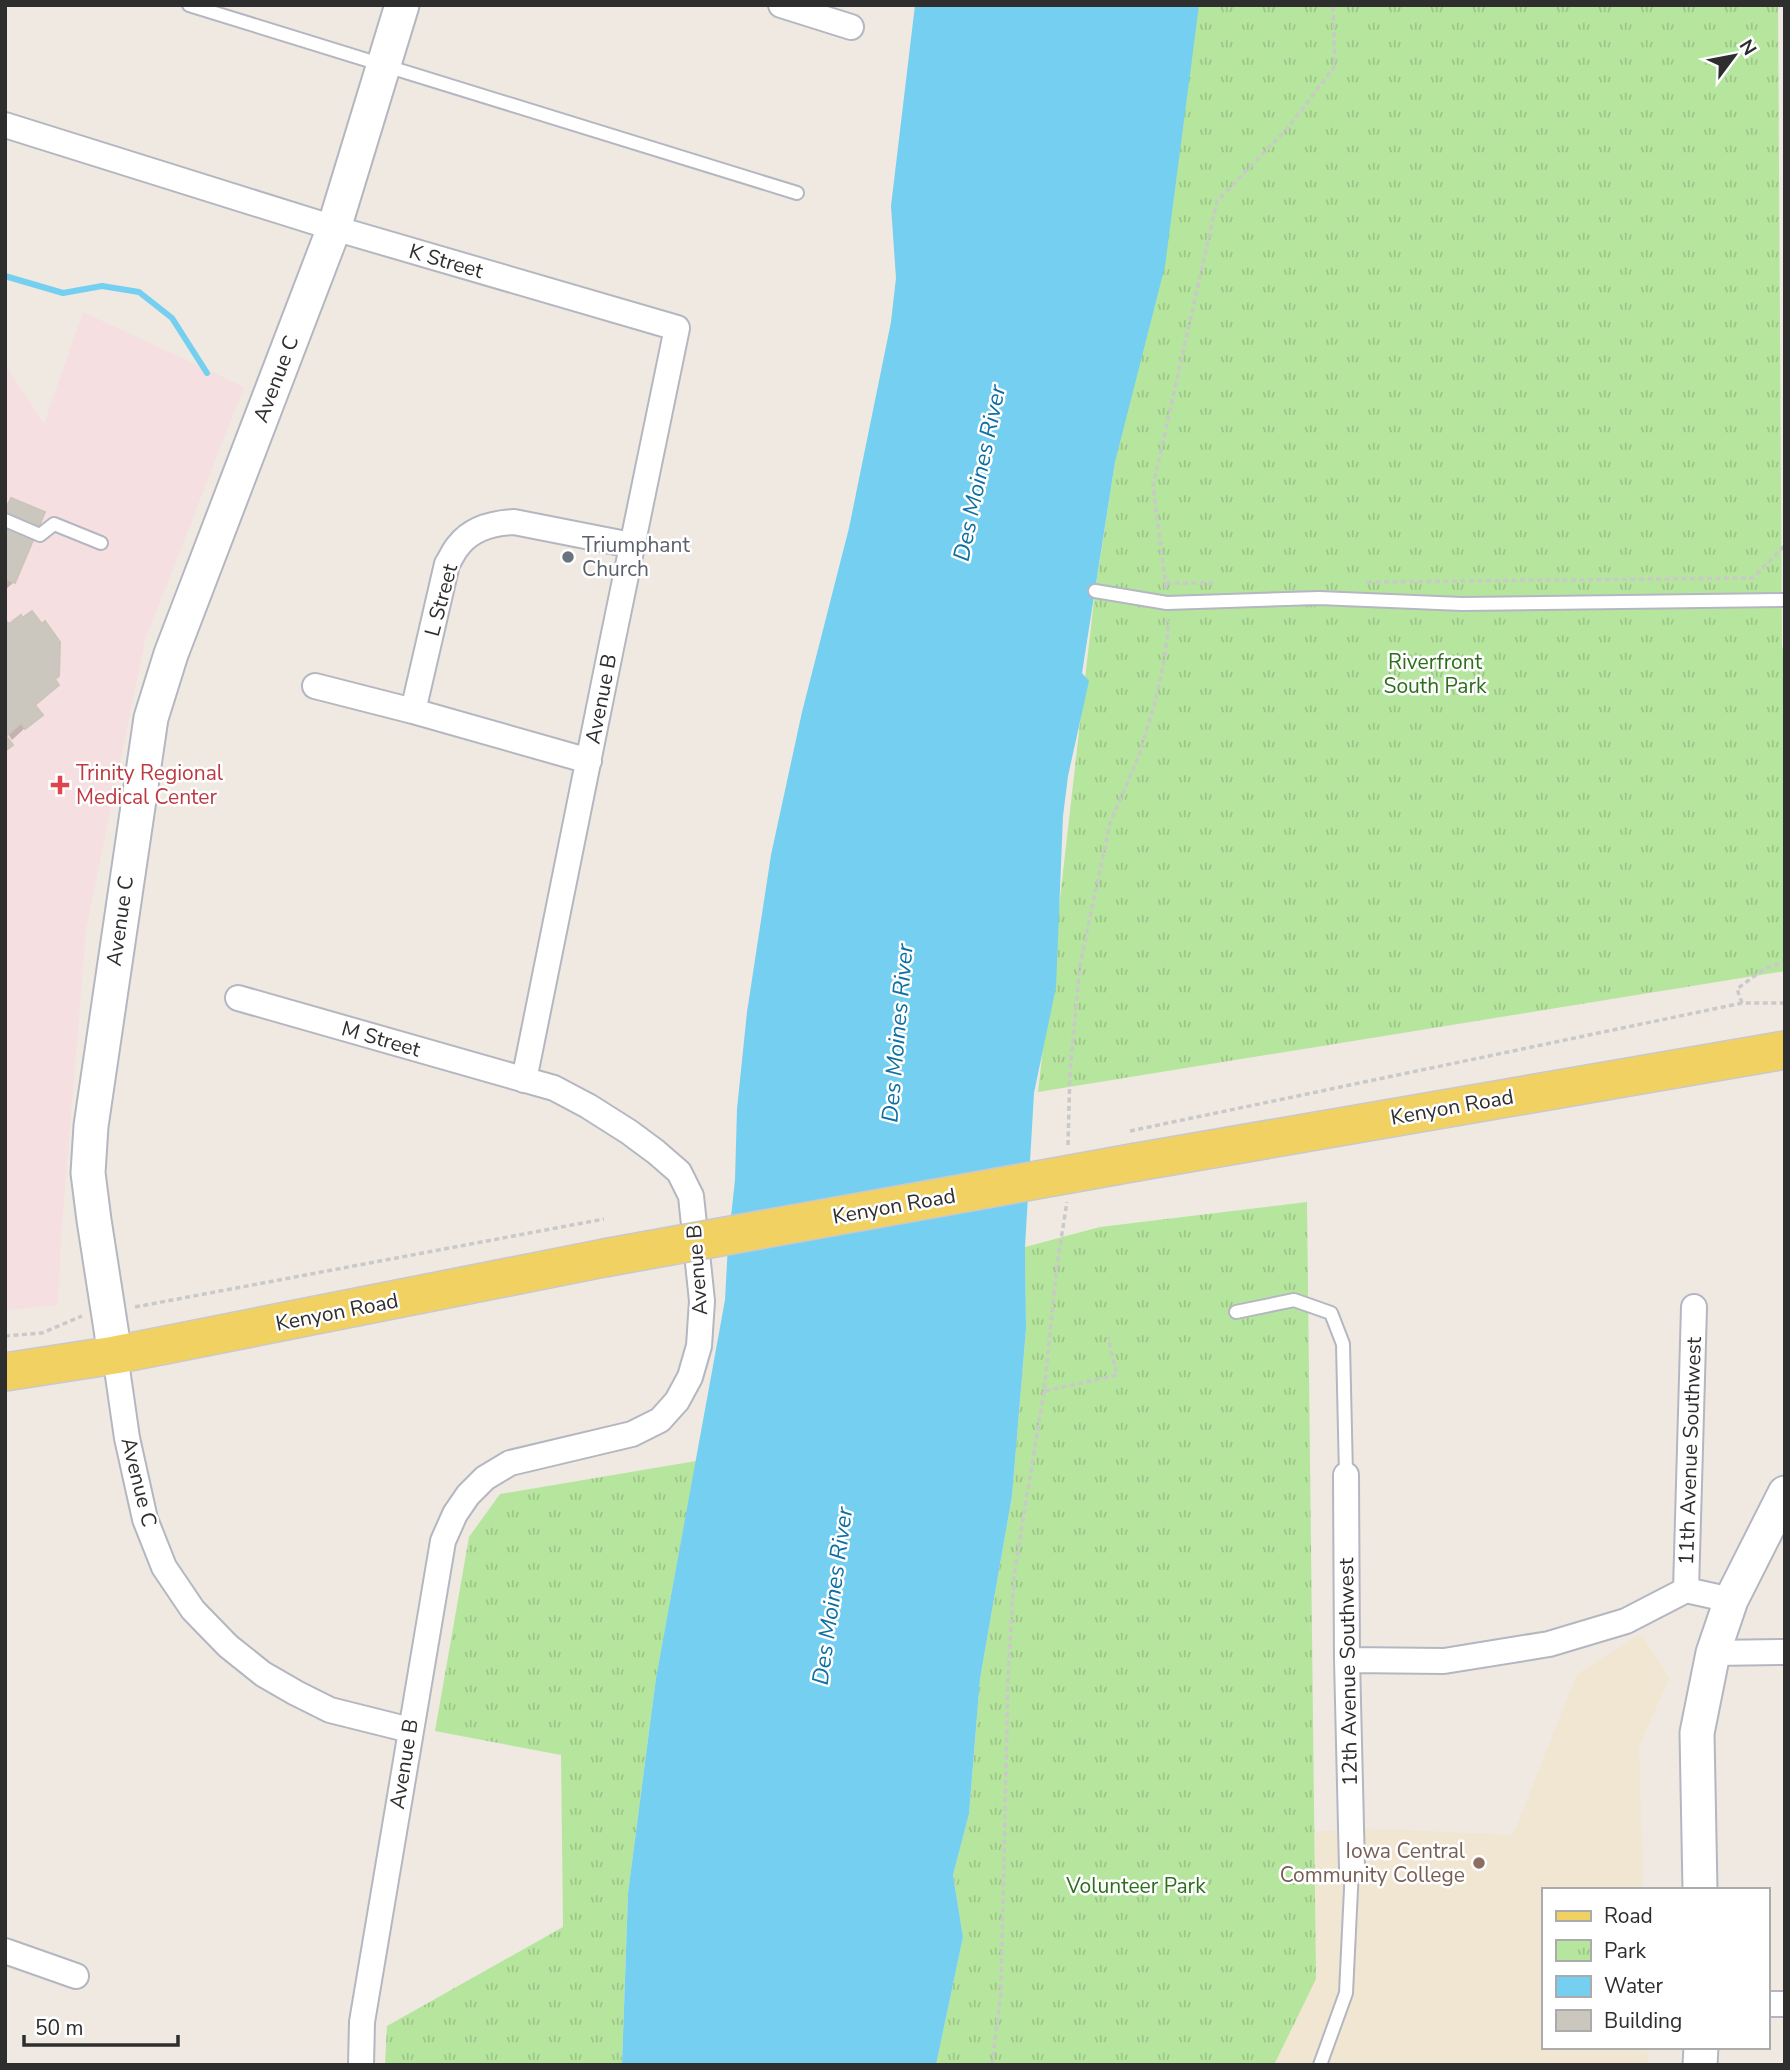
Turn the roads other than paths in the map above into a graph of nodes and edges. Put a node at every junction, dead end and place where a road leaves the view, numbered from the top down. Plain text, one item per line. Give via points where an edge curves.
1 (188, 5) edge
2 (402, 5) edge
3 (781, 5) edge
4 (851, 27) dead end
5 (383, 64) junction
6 (5, 125) edge
7 (797, 193) dead end
8 (334, 228) junction
9 (5, 520) edge
10 (101, 543) dead end
11 (631, 545) junction
12 (1095, 591) dead end
13 (1785, 600) edge
14 (315, 686) dead end
15 (414, 711) junction
16 (589, 761) junction
17 (238, 998) dead end
18 (1785, 1050) edge
19 (524, 1080) junction
20 (1694, 1307) dead end
21 (1236, 1312) dead end
22 (115, 1355) junction
23 (5, 1373) edge
24 (1346, 1475) joint
25 (1785, 1493) edge
26 (1686, 1590) junction
27 (1731, 1600) junction
28 (1785, 1652) edge
29 (1713, 1653) junction
30 (1347, 1660) junction
31 (410, 1730) junction
32 (1352, 1868) joint
33 (1700, 1888) edge
34 (5, 1951) edge
35 (76, 1976) dead end
36 (361, 2065) edge
37 (1320, 2065) edge

1 - 5 lane
2 - 5 street, Avenue C
3 - 4 street
5 - 7 lane
5 - 8 street, Avenue C
6 - 8 street, K Street
8 - 11 street, K Street via 677,328
8 - 22 street, Avenue C via 171,654 151,718 90,1126 88,1173
9 - 10 lane via 40,535 54,524
11 - 15 street, L Street via 514,522 495,523 459,544 447,564
11 - 16 street, Avenue B
12 - 13 lane via 1167,603 1319,598 1462,604
14 - 15 street
15 - 16 street
16 - 19 street, Avenue B
17 - 19 street, M Street
18 - 22 main road, Kenyon Road, bridge via 1133,1147
19 - 31 street, Avenue B via 554,1088 588,1106 678,1172 691,1196 702,1301 699,1346 690,1377 660,1420 632,1434 510,1463 468,1495 443,1541
20 - 26 street, 11th Avenue Southwest
21 - 24 lane via 1294,1300 1331,1313 1343,1344
22 - 23 main road, Kenyon Road
22 - 31 street, Avenue C via 145,1519 164,1567 193,1610 228,1646 296,1693 330,1710
24 - 30 street, 12th Avenue Southwest
25 - 27 street
26 - 27 street, 11th Avenue Southwest
26 - 30 street via 1626,1621 1549,1644 1444,1661
27 - 29 street
28 - 29 street
29 - 33 street via 1697,1733
30 - 32 street, 12th Avenue Southwest
31 - 36 street, Avenue B via 362,2022
32 - 37 lane via 1346,1993
34 - 35 street

